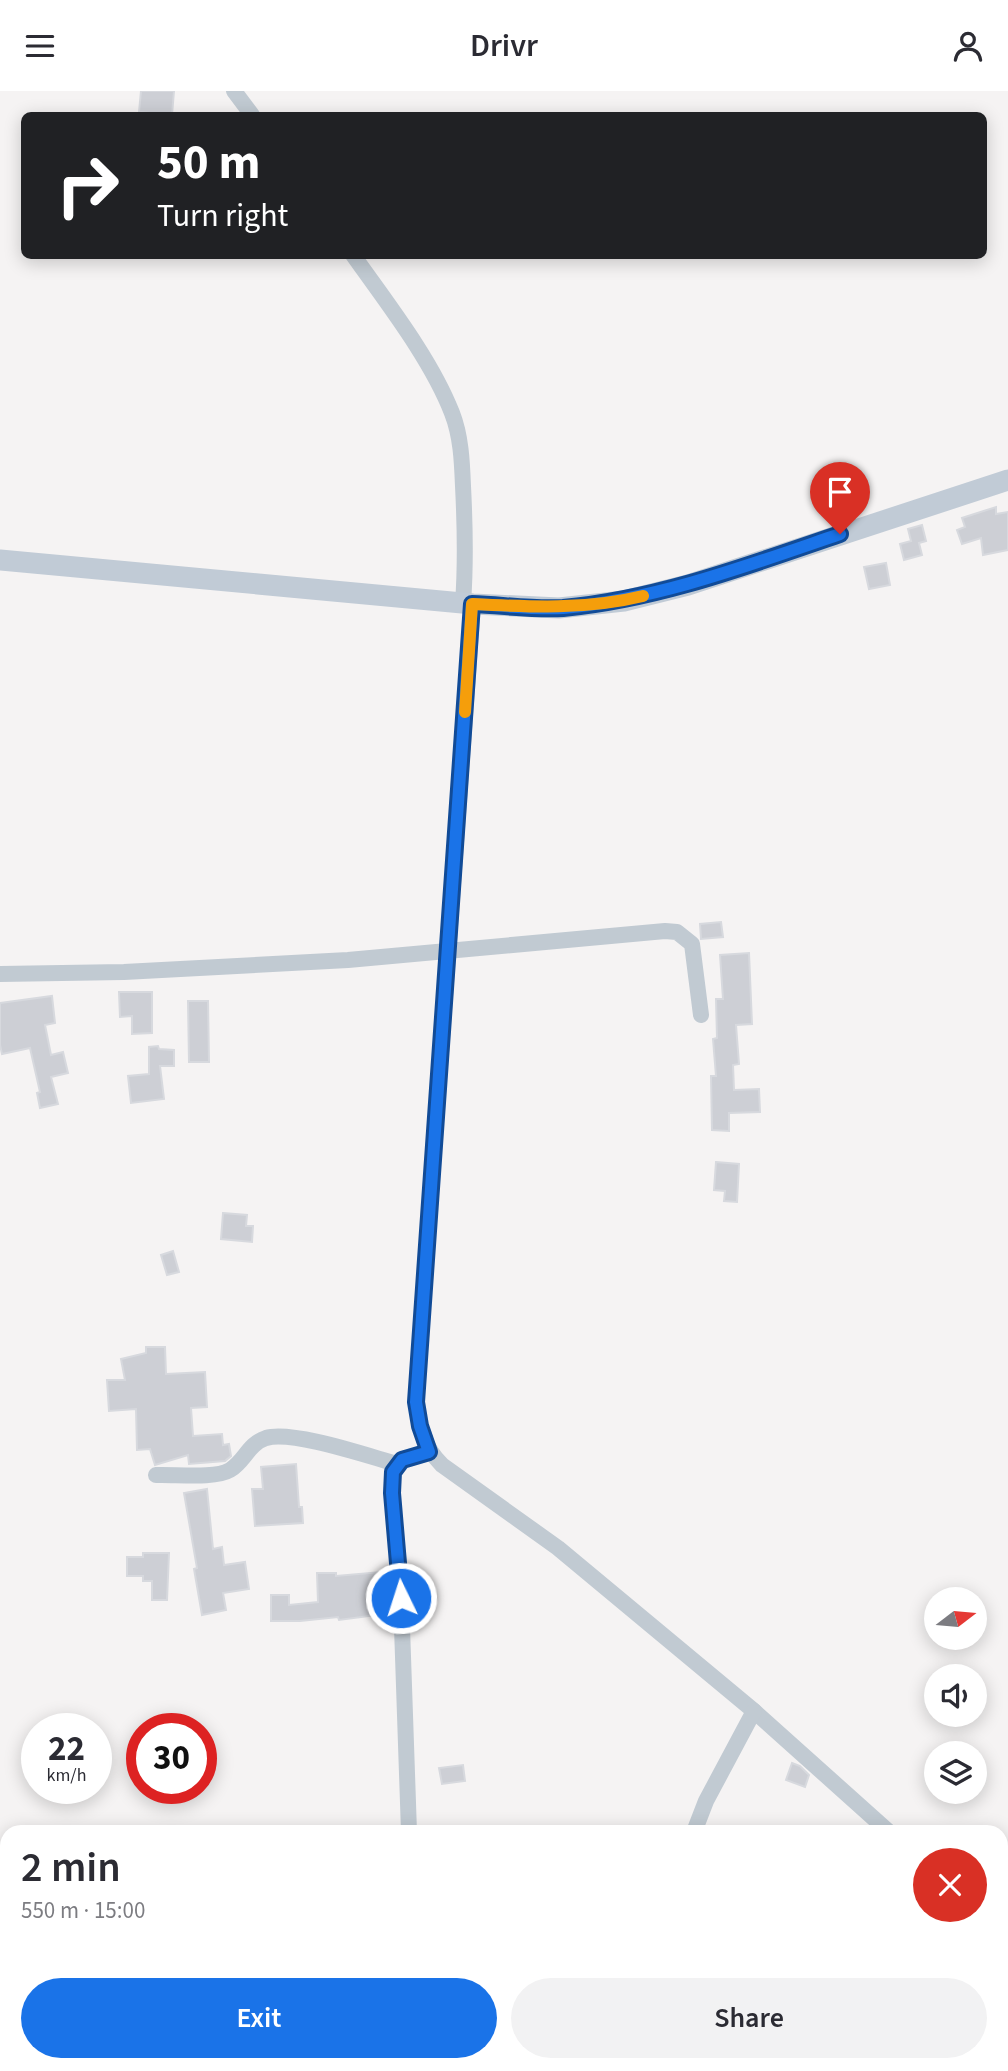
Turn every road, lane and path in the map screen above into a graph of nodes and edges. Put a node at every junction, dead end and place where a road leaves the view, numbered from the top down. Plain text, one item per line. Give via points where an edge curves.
1 (234, 91) edge
2 (250, 112) edge
3 (356, 259) edge
4 (1008, 480) edge
5 (0, 561) edge
6 (468, 603) junction
7 (448, 951) junction
8 (0, 974) edge
9 (701, 1015) dead end
10 (429, 1452) junction
11 (397, 1464) junction
12 (156, 1475) dead end
13 (754, 1711) junction
14 (409, 1825) edge
15 (697, 1825) edge
16 (881, 1825) edge

1 - 2 street
3 - 6 street via 438,383 453,414 461,446
4 - 6 main road via 688,585 624,601 559,608
5 - 6 main road
6 - 7 street
7 - 8 street via 124,972
7 - 9 street via 677,932 692,944
7 - 10 street via 416,1402
10 - 11 street
10 - 13 street via 558,1548
11 - 12 street via 294,1437 269,1437 254,1443 231,1469 220,1474
11 - 14 street via 392,1493 401,1598
13 - 15 street
13 - 16 street

